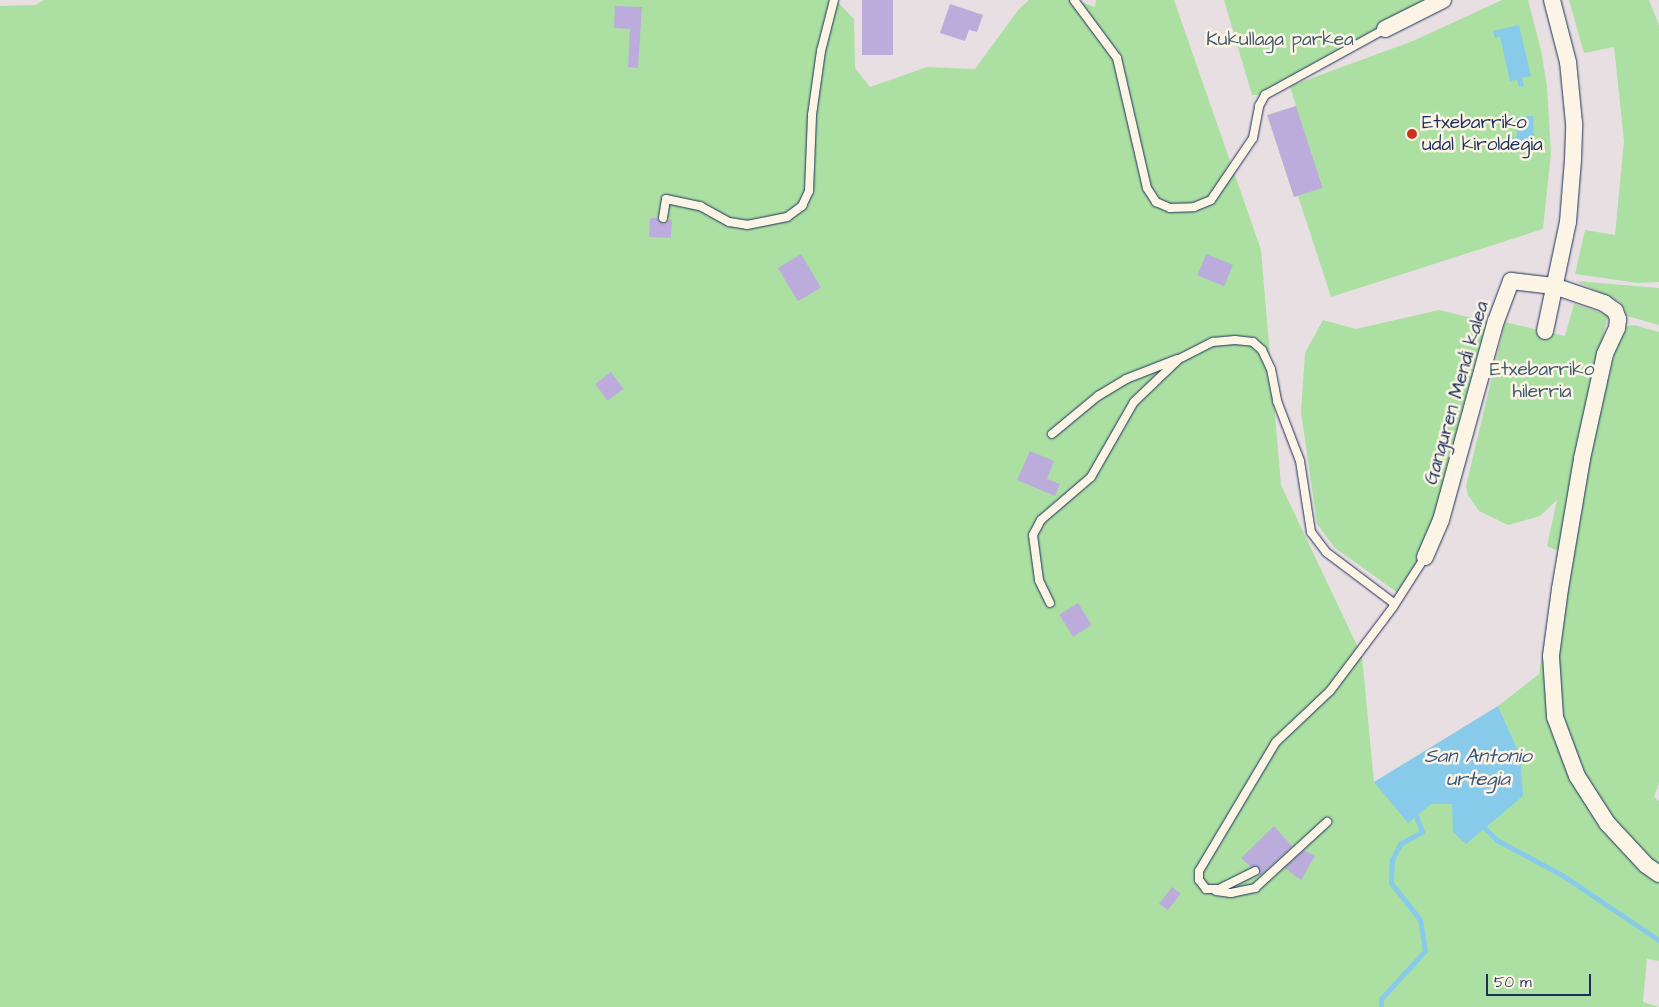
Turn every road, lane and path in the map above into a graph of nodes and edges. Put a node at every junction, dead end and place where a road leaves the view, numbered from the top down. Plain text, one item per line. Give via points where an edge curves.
1 (834, 0) edge
2 (1074, 0) edge
3 (1443, 0) edge
4 (1552, 0) edge
5 (1385, 29) joint
6 (663, 218) dead end
7 (1554, 286) junction
8 (1545, 331) dead end
9 (1179, 359) junction
10 (1052, 434) dead end
11 (1425, 557) joint
12 (1050, 603) dead end
13 (1395, 604) junction
14 (1327, 822) dead end
15 (1255, 871) dead end
16 (1659, 874) edge
17 (1206, 889) junction

1 - 6 lane via 821,52 812,115 809,191 802,206 787,217 747,225 729,222 700,206 666,199
2 - 5 lane via 1117,58 1147,188 1156,202 1170,208 1194,207 1210,200 1253,138 1259,106 1265,95
3 - 5 street
4 - 7 street via 1568,62 1574,123 1571,195
7 - 8 street
7 - 11 street, Ganguren Mendi kalea via 1511,281 1496,321 1441,520
7 - 16 street via 1604,303 1615,310 1618,319 1605,354 1586,440 1560,589 1551,656 1555,717 1577,776 1607,823 1646,865
9 - 10 lane via 1126,379 1098,396
9 - 12 lane via 1134,402 1091,477 1041,520 1033,535 1039,580
9 - 13 lane via 1213,342 1253,342 1262,350 1300,461 1311,532 1326,552
11 - 13 lane
13 - 17 lane via 1330,691 1276,742 1199,871
14 - 17 lane via 1255,888 1231,893
15 - 17 lane via 1236,883

